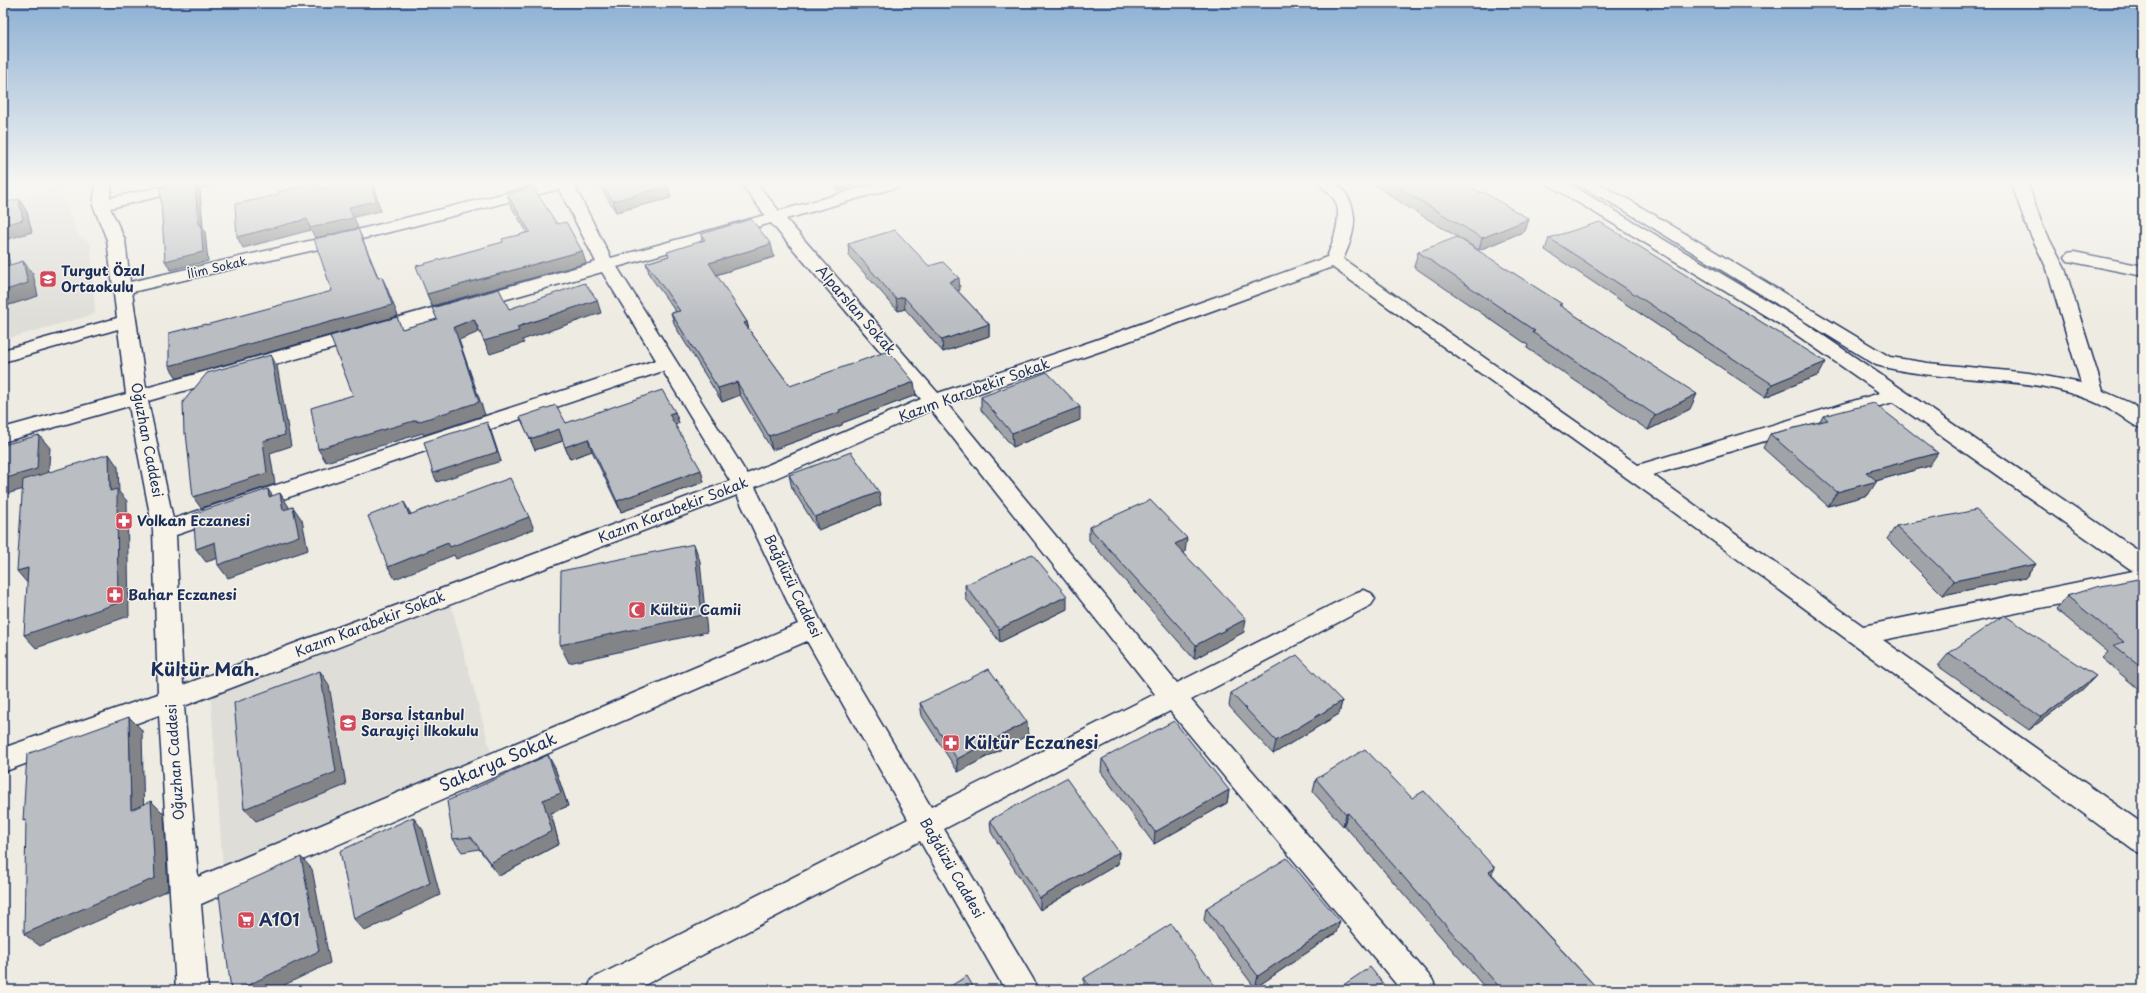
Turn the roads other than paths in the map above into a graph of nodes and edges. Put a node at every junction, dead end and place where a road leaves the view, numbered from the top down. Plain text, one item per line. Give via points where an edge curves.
1 (111, 228) edge
2 (384, 228) edge
3 (588, 228) edge
4 (734, 228) edge
5 (785, 228) edge
6 (1342, 228) edge
7 (1633, 228) edge
8 (1664, 228) edge
9 (2036, 228) edge
10 (1336, 256) junction
11 (2074, 257) dead end
12 (605, 264) junction
13 (2143, 271) edge
14 (122, 290) junction
15 (127, 321) junction
16 (3, 356) edge
17 (667, 363) junction
18 (2094, 394) junction
19 (1895, 395) junction
20 (137, 398) junction
21 (934, 401) junction
22 (2143, 422) edge
23 (3, 435) edge
24 (1635, 473) junction
25 (743, 484) junction
26 (164, 530) junction
27 (2143, 566) edge
28 (2143, 578) edge
29 (1363, 599) dead end
30 (812, 628) junction
31 (1859, 636) junction
32 (1173, 696) junction
33 (171, 700) junction
34 (3, 760) edge
35 (926, 823) junction
36 (2143, 841) edge
37 (184, 896) junction
38 (192, 990) edge
39 (603, 990) edge
40 (1022, 990) edge
41 (1421, 990) edge

1 - 14 street, Oğuzhan Caddesi via 116,240
2 - 14 street, İlim Sokak
3 - 12 street, Bağdüzü Caddesi
4 - 12 street
5 - 21 street, Alparslan Sokak
6 - 10 street
7 - 19 street via 1798,327
8 - 18 street via 1883,361 1904,368 2045,381
9 - 18 street via 2056,269
10 - 21 street, Kazım Karabekir Sokak via 1100,345
10 - 24 street
11 - 13 street
12 - 17 street, Bağdüzü Caddesi
12 - 20 street
14 - 15 street, Oğuzhan Caddesi
15 - 16 street
15 - 20 street, Oğuzhan Caddesi
17 - 25 street, Bağdüzü Caddesi
17 - 26 street
18 - 22 street via 2135,415
19 - 24 street
19 - 27 street
20 - 23 street
20 - 26 street, Oğuzhan Caddesi
21 - 25 street, Kazım Karabekir Sokak
21 - 32 street, Alparslan Sokak
24 - 31 street
25 - 30 street, Bağdüzü Caddesi
25 - 33 street, Kazım Karabekir Sokak
26 - 33 street, Oğuzhan Caddesi
28 - 31 street
29 - 32 street
30 - 35 street, Bağdüzü Caddesi
30 - 37 street, Sakarya Sokak
31 - 36 street
32 - 35 street
32 - 41 street, Alparslan Sokak
33 - 34 street, Kazım Karabekir Sokak
33 - 37 street, Oğuzhan Caddesi
35 - 39 street
35 - 40 street, Bağdüzü Caddesi
37 - 38 street, Oğuzhan Caddesi

